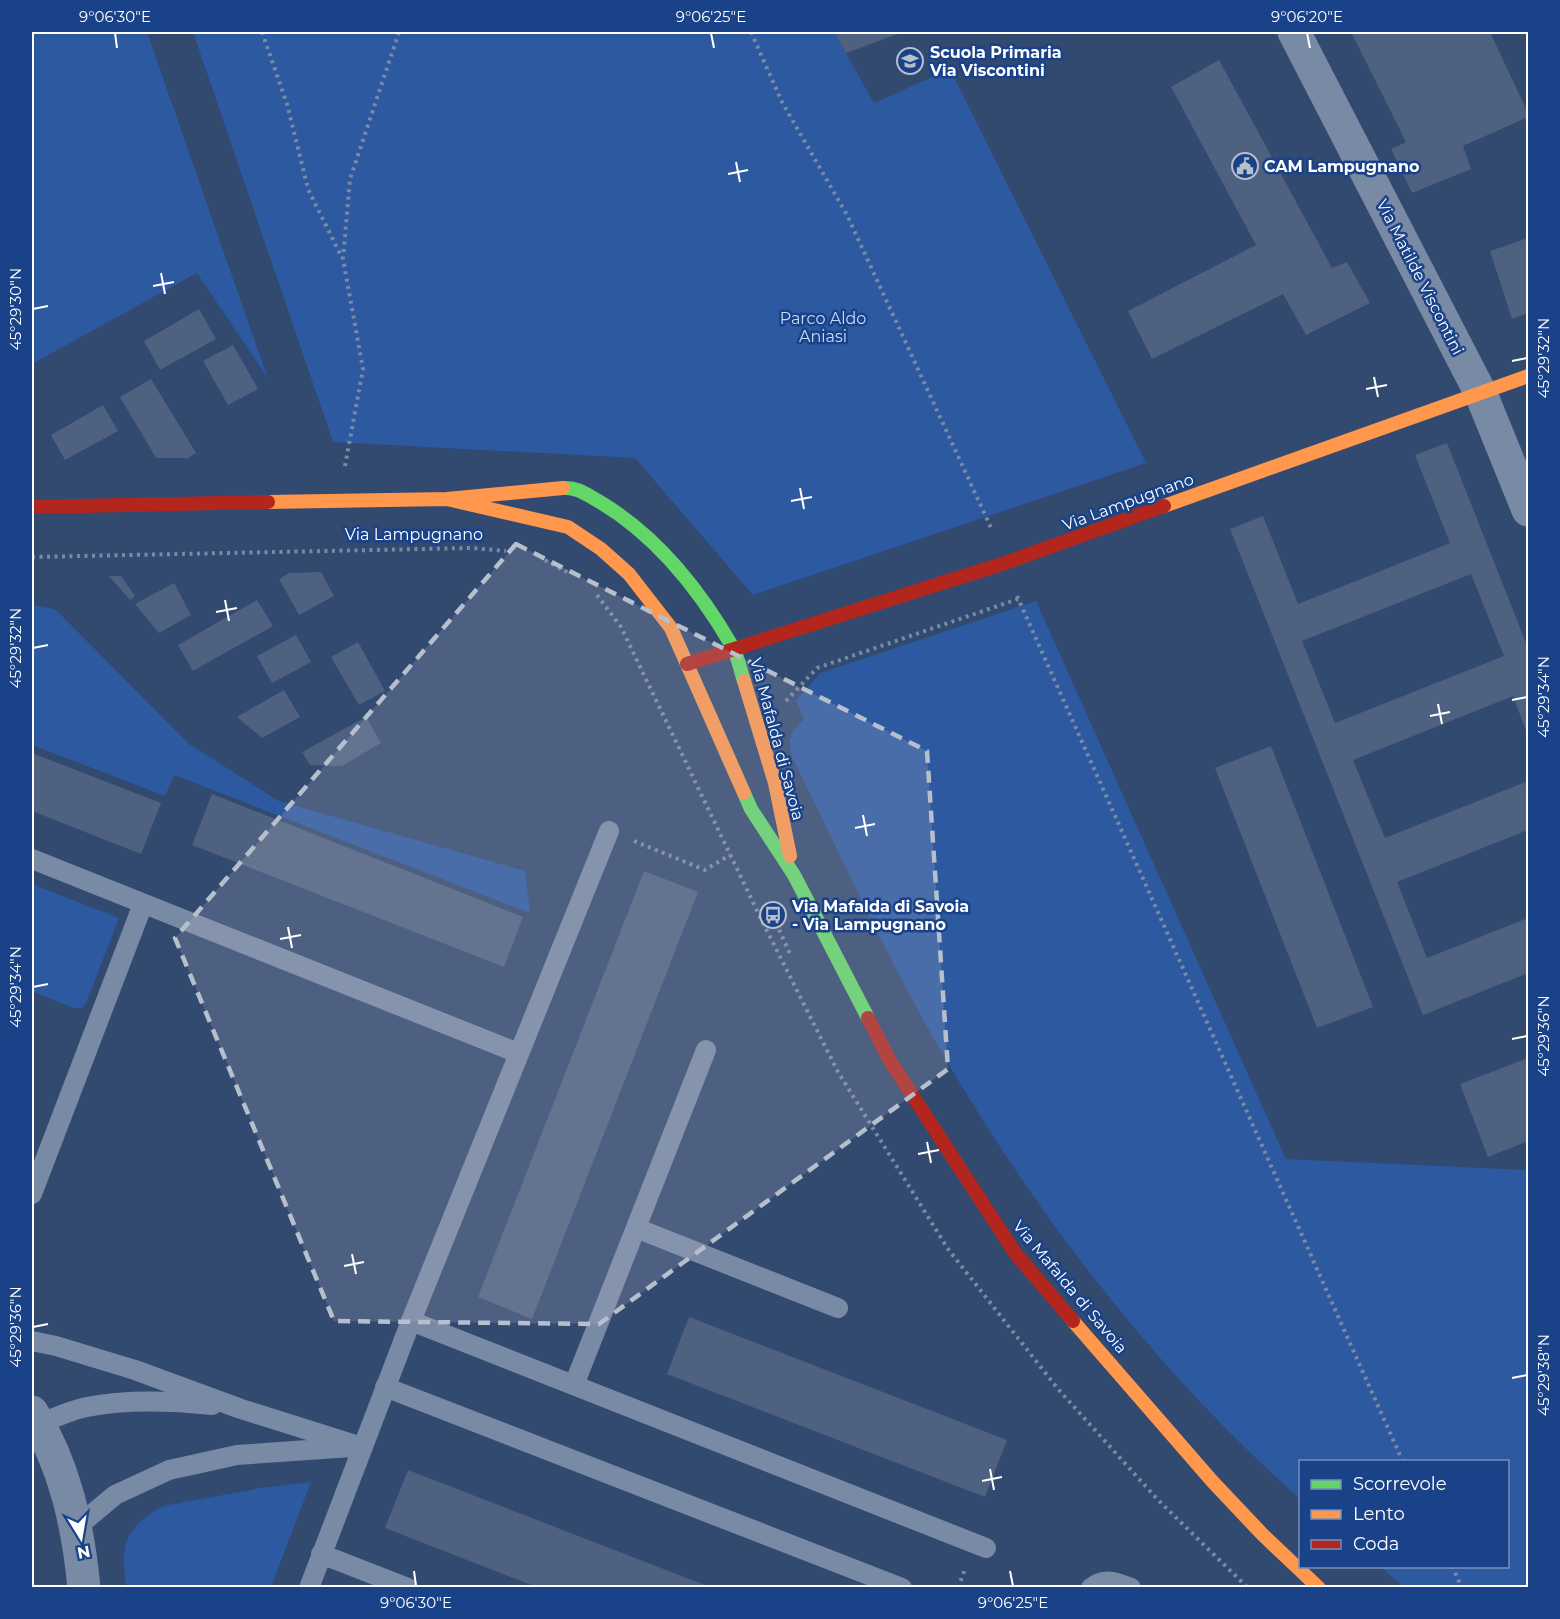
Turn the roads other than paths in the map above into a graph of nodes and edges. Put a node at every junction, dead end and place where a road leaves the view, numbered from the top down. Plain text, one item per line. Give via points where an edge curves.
1 (1294, 32) edge
2 (1528, 376) edge
3 (1481, 394) junction
4 (447, 499) junction
5 (32, 507) edge
6 (1528, 510) edge
7 (735, 648) junction
8 (687, 664) junction
9 (609, 831) road end
10 (32, 859) edge
11 (794, 875) junction
12 (143, 904) junction
13 (706, 1050) dead end
14 (518, 1053) junction
15 (32, 1194) edge
16 (636, 1228) junction
17 (838, 1308) dead end
18 (411, 1321) junction
19 (32, 1341) edge
20 (574, 1385) junction
21 (385, 1387) junction
22 (241, 1409) junction
23 (35, 1418) edge
24 (362, 1447) junction
25 (77, 1527) junction
26 (986, 1548) dead end
27 (321, 1554) junction
28 (84, 1587) edge
29 (309, 1587) edge
30 (408, 1587) edge
31 (902, 1587) edge
32 (1091, 1587) edge
33 (1131, 1587) edge
34 (1319, 1587) edge

1 - 3 street, Via Matilde Viscontini
2 - 3 street, Via Lampugnano
3 - 6 street, Via Matilde Viscontini
3 - 7 street, Via Lampugnano via 1005,563
4 - 5 street, Via Lampugnano
4 - 7 street, Via Lampugnano via 574,487 655,543 693,587
4 - 8 street, Via Lampugnano via 568,527 601,549 656,606
7 - 8 street, Via Lampugnano
7 - 11 street, Via Mafalda di Savoia via 775,783
8 - 11 street, Via Mafalda di Savoia via 751,809
9 - 14 lane
10 - 12 lane
11 - 34 street, Via Mafalda di Savoia via 890,1061 1015,1253 1220,1488
12 - 14 lane
12 - 15 lane
13 - 16 lane
14 - 18 lane
16 - 17 lane
16 - 20 lane
18 - 20 lane
18 - 21 lane
19 - 22 lane via 135,1370
20 - 26 lane
21 - 24 lane
21 - 31 lane
22 - 23 lane via 120,1403
22 - 24 lane
23 - 25 street via 58,1462
24 - 25 lane via 237,1455 169,1470 115,1495
24 - 27 lane
25 - 28 street
27 - 29 lane
27 - 30 lane
32 - 33 lane via 1105,1581

